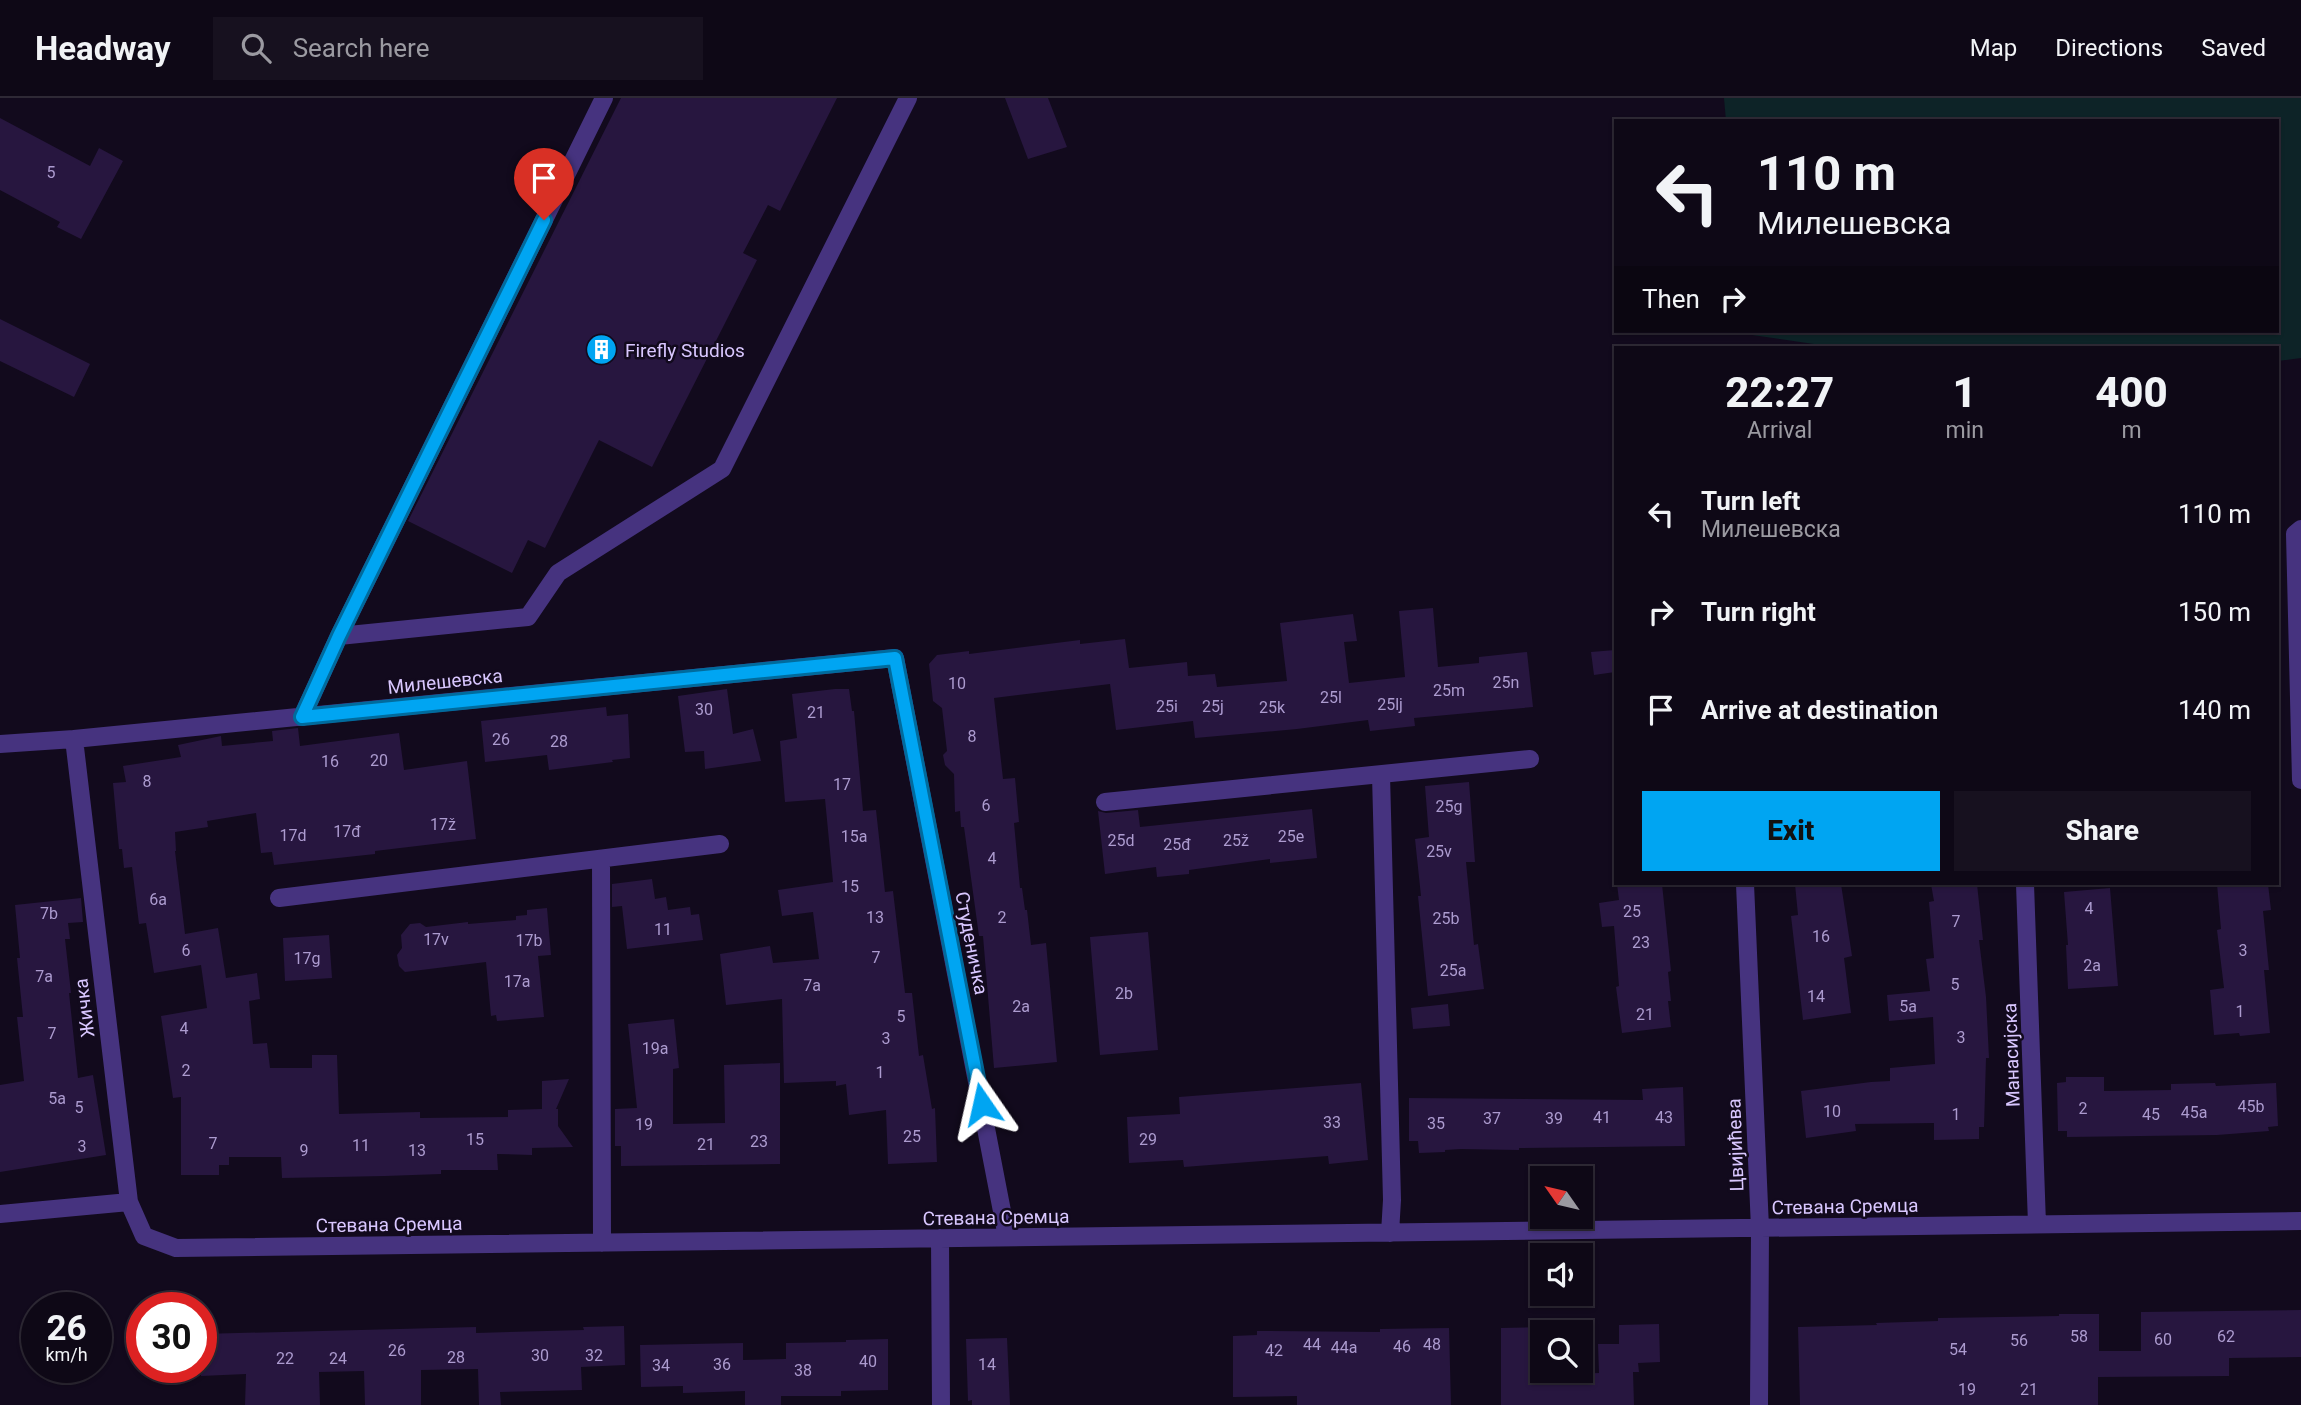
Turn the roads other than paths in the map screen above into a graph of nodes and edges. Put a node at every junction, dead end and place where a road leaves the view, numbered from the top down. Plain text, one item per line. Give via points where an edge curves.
1 (604, 98) edge
2 (908, 98) edge
3 (2298, 531) edge
4 (339, 636) junction
5 (895, 658) joint
6 (302, 717) junction
7 (74, 739) junction
8 (0, 744) edge
9 (1530, 759) dead end
10 (1381, 775) junction
11 (2301, 780) edge
12 (1105, 802) dead end
13 (720, 844) dead end
14 (601, 860) junction
15 (1745, 885) edge
16 (2025, 885) edge
17 (279, 898) dead end
18 (129, 1202) junction
19 (0, 1214) edge
20 (2301, 1221) edge
21 (2037, 1224) junction
22 (1760, 1228) junction
23 (1390, 1233) junction
24 (1007, 1237) junction
25 (940, 1238) junction
26 (602, 1243) junction
27 (176, 1248) joint
28 (941, 1405) edge
29 (1759, 1405) edge

1 - 4 street
2 - 4 street via 722,469 558,573 528,617
3 - 11 street
4 - 6 street
5 - 6 street, Милешевска
5 - 24 street, Студеничка
6 - 7 street, Милешевска
7 - 8 street, Милешевска
7 - 18 street, Жичка
9 - 10 street
10 - 12 street
10 - 23 street
13 - 14 street
14 - 17 street
14 - 26 street
15 - 22 street, Цвијићева
16 - 21 street, Манасијска
18 - 19 street
18 - 27 street, Жичка via 144,1236
20 - 21 street, Стевана Сремца
21 - 22 street, Стевана Сремца
22 - 23 street, Стевана Сремца
22 - 29 street, Цвијићева
23 - 24 street, Стевана Сремца
24 - 25 street, Стевана Сремца
25 - 26 street, Стевана Сремца
25 - 28 street
26 - 27 street, Стевана Сремца

